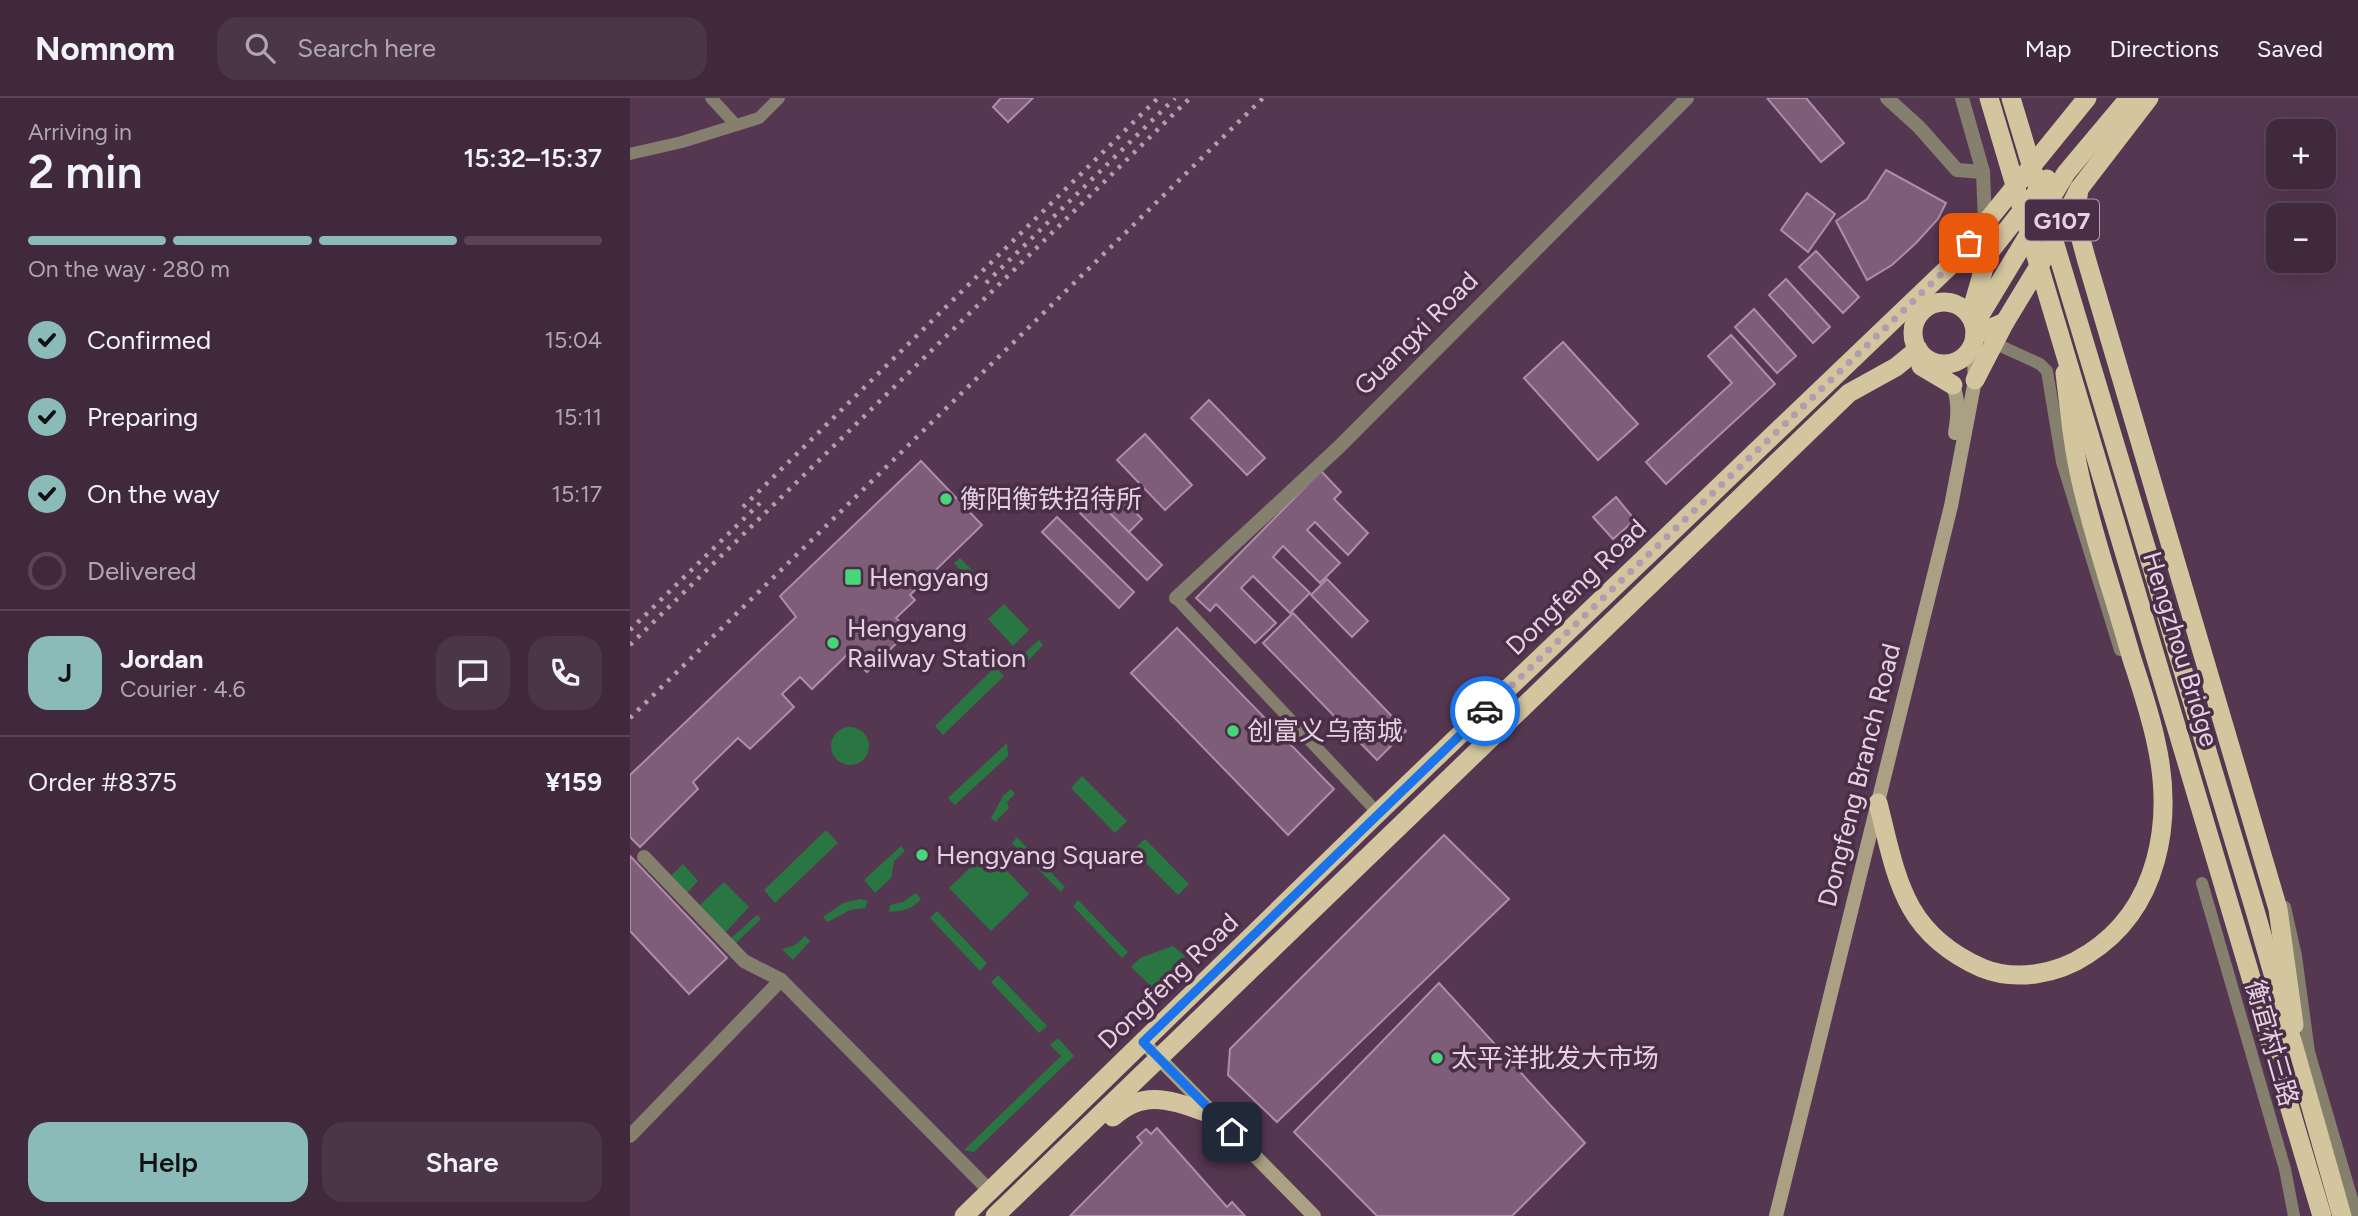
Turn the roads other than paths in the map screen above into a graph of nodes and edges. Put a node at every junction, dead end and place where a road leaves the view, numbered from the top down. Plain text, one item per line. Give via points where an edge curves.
1 (711, 98) edge
2 (779, 98) edge
3 (1687, 98) edge
4 (1887, 98) edge
5 (1962, 98) edge
6 (1989, 98) edge
7 (2011, 98) edge
8 (2087, 98) edge
9 (2112, 98) edge
10 (2129, 98) edge
11 (2149, 98) edge
12 (736, 125) junction
13 (630, 153) edge
14 (1983, 172) junction
15 (2079, 189) junction
16 (1985, 222) junction
17 (1953, 263) junction
18 (2092, 278) junction
19 (1928, 307) junction
20 (1897, 316) junction
21 (2005, 322) junction
22 (1973, 330) junction
23 (2061, 341) junction
24 (1994, 344) junction
25 (1918, 349) junction
26 (1934, 362) junction
27 (1896, 367) junction
28 (1975, 380) junction
29 (1954, 385) junction
30 (1176, 598) joint
31 (2138, 700) dead end
32 (1878, 803) junction
33 (1378, 813) junction
34 (644, 857) dead end
35 (2202, 883) dead end
36 (780, 980) junction
37 (1143, 1042) junction
38 (1158, 1057) junction
39 (2299, 1072) junction
40 (1215, 1115) junction
41 (630, 1136) edge
42 (990, 1191) junction
43 (998, 1213) edge
44 (964, 1216) edge
45 (1314, 1216) edge
46 (1766, 1216) edge
47 (1776, 1216) edge
48 (2294, 1216) edge
49 (2322, 1216) edge
50 (2342, 1216) edge
51 (2357, 1216) edge

1 - 12 street
2 - 12 street via 759,118
3 - 30 street, Guangxi Road via 1339,447
4 - 14 street via 1956,170
5 - 14 street
6 - 23 highway, Hengzhou Bridge, bridge
7 - 39 highway, Hengzhou Bridge, bridge via 2256,914
8 - 16 highway, Dongfeng Road / G107
9 - 22 highway, G107 via 1988,254
10 - 22 highway via 2066,173
11 - 15 highway, G107
12 - 13 street
14 - 16 street
15 - 18 highway via 2075,218
15 - 21 highway, G107
16 - 17 highway, Dongfeng Road / G107
17 - 19 highway, G107
17 - 20 highway, Dongfeng Road / G107
18 - 39 highway, bridge via 2278,909
18 - 51 street via 2104,288 2291,926 2308,1052
19 - 20 highway, G107
19 - 22 highway, G107 via 1954,304
19 - 25 highway, G107 via 1914,325
20 - 33 highway, Dongfeng Road / G107
21 - 22 highway
21 - 24 highway
22 - 26 highway via 1961,359
22 - 28 main road, Dongfeng Branch Road
23 - 32 highway, bridge via 2078,472 2157,744 2162,806 2156,861 2146,890 2129,920 2081,959 2053,971 2027,975 1989,971 1956,957 1928,934 1898,881
23 - 49 highway, Hengzhou Bridge, bridge
24 - 28 highway
24 - 31 street via 2047,371 2062,462
25 - 26 highway
25 - 27 highway, Dongfeng Road
26 - 29 main road
27 - 29 highway via 1915,364
27 - 38 highway, Dongfeng Road via 1849,393
28 - 32 main road, Dongfeng Branch Road via 1951,506
29 - 46 main road, Dongfeng Branch Road via 1958,417 1944,506
30 - 33 street
32 - 47 main road, Dongfeng Branch Road
33 - 37 highway, Dongfeng Road / G107
34 - 36 street via 744,961
35 - 48 street, 衡宜村三路 via 2285,1169
36 - 41 street
36 - 42 street
37 - 38 main road
37 - 42 highway, Dongfeng Road / G107
38 - 40 main road
38 - 43 highway, Dongfeng Road
39 - 50 highway, Hengzhou Bridge, bridge
40 - 43 highway via 1175,1102 1140,1098 1127,1103
40 - 45 main road
42 - 44 highway, Dongfeng Road / G107

